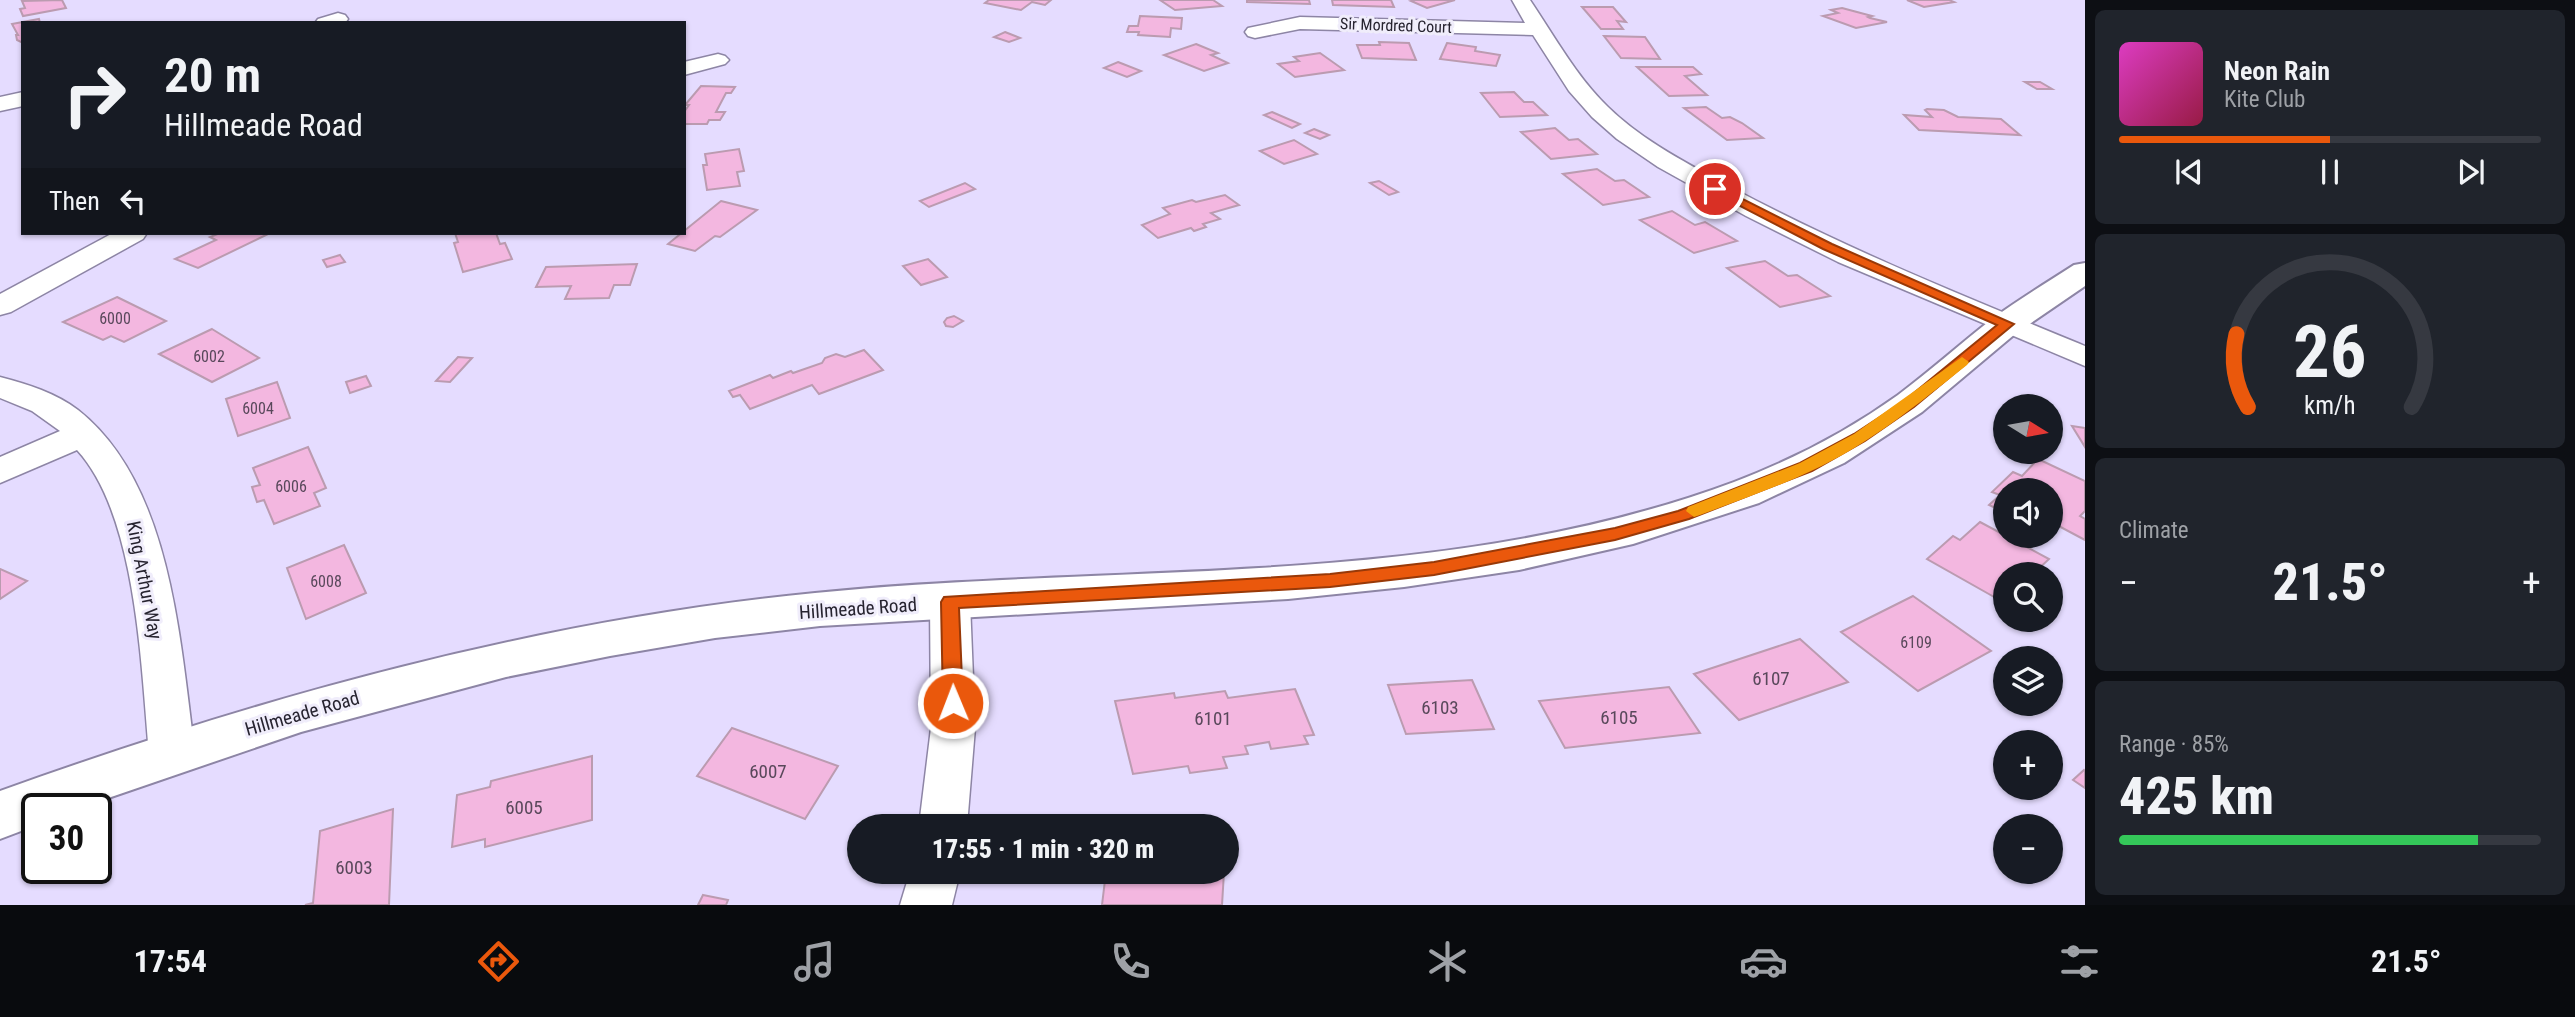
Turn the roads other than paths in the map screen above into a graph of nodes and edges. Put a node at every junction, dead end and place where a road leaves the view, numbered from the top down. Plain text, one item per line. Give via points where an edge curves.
1 (1521, 0) edge
2 (1539, 29) junction
3 (1255, 32) dead end
4 (718, 60) dead end
5 (686, 68) edge
6 (21, 99) edge
7 (0, 104) edge
8 (129, 235) edge
9 (2085, 272) edge
10 (0, 306) edge
11 (2007, 324) junction
12 (2085, 357) edge
13 (0, 387) edge
14 (84, 433) junction
15 (0, 471) edge
16 (950, 602) junction
17 (172, 753) junction
18 (944, 814) edge
19 (0, 816) edge
20 (932, 884) edge
21 (926, 905) edge

1 - 2 street
2 - 3 street, Sir Mordred Court via 1309,23
2 - 11 street via 1598,110 1682,170 1785,226
4 - 5 street
6 - 7 street
8 - 10 street
9 - 11 street, Hillmeade Road
11 - 12 street
11 - 16 street, Hillmeade Road via 1909,404 1806,467 1683,515 1615,534 1434,569 1330,581
13 - 14 street, King Arthur Way via 47,405
14 - 15 street
14 - 17 street, King Arthur Way via 108,464 135,522 154,612
16 - 17 street, Hillmeade Road via 736,619 526,655 354,698
16 - 18 street via 953,728
17 - 19 street, Hillmeade Road
20 - 21 street

